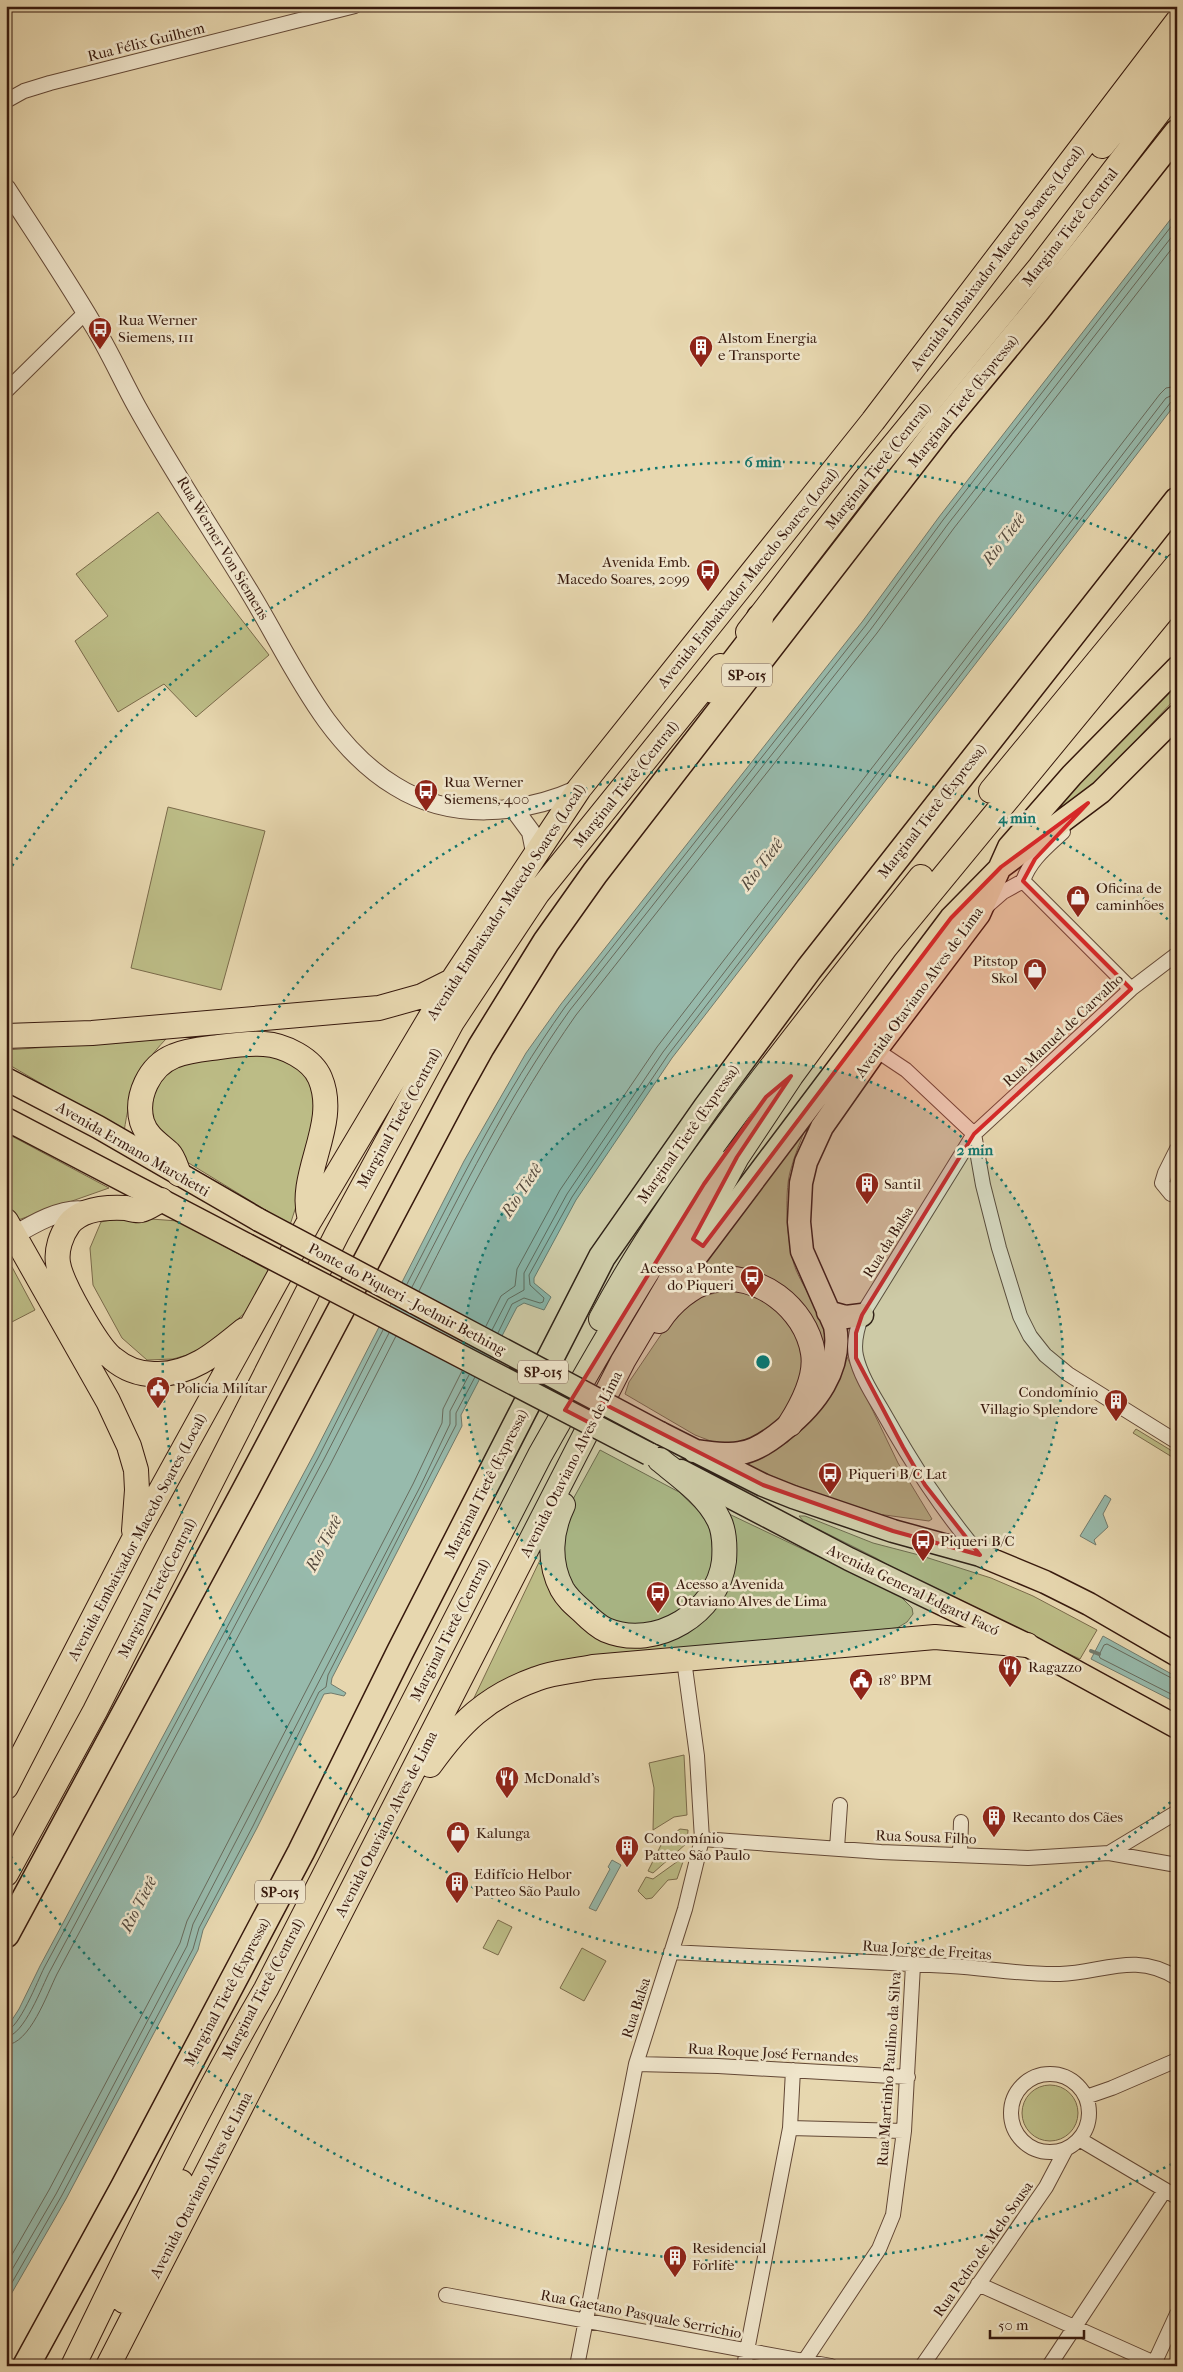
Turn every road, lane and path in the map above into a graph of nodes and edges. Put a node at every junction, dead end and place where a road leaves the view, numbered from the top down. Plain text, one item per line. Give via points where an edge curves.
1 (354, 6) edge
2 (1177, 22) edge
3 (1177, 52) edge
4 (1177, 68) edge
5 (1177, 88) edge
6 (6, 100) edge
7 (1177, 133) edge
8 (6, 188) edge
9 (978, 286) junction
10 (86, 312) junction
11 (960, 364) junction
12 (6, 391) edge
13 (1177, 502) edge
14 (1177, 530) edge
15 (1177, 565) edge
16 (1177, 593) edge
17 (720, 612) junction
18 (760, 618) junction
19 (1177, 668) edge
20 (1046, 669) junction
21 (1177, 716) edge
22 (579, 789) junction
23 (1088, 803) junction
24 (514, 809) junction
25 (535, 852) junction
26 (1001, 867) junction
27 (1023, 881) junction
28 (979, 914) junction
29 (520, 918) junction
30 (1177, 954) edge
31 (452, 981) junction
32 (1131, 989) junction
33 (503, 1010) junction
34 (879, 1034) junction
35 (6, 1036) edge
36 (791, 1076) junction
37 (6, 1079) edge
38 (6, 1119) edge
39 (974, 1134) junction
40 (1177, 1149) edge
41 (179, 1174) junction
42 (1177, 1196) edge
43 (161, 1200) junction
44 (89, 1211) junction
45 (259, 1220) joint
46 (310, 1220) junction
47 (9, 1232) edge
48 (247, 1245) joint
49 (668, 1285) junction
50 (303, 1300) joint
51 (828, 1312) junction
52 (862, 1315) junction
53 (251, 1325) junction
54 (623, 1361) junction
55 (790, 1424) junction
56 (1177, 1442) edge
57 (694, 1451) junction
58 (540, 1455) junction
59 (655, 1457) junction
60 (565, 1478) junction
61 (134, 1539) junction
62 (980, 1555) junction
63 (1027, 1645) junction
64 (1177, 1655) edge
65 (684, 1660) junction
66 (1177, 1728) edge
67 (15, 1754) edge
68 (6, 1786) edge
69 (398, 1802) junction
70 (840, 1805) dead end
71 (1177, 1812) edge
72 (961, 1822) dead end
73 (702, 1839) junction
74 (837, 1848) junction
75 (1109, 1853) junction
76 (960, 1855) junction
77 (1177, 1864) edge
78 (6, 1874) edge
79 (6, 1934) edge
80 (671, 1952) junction
81 (913, 1965) junction
82 (1177, 1978) edge
83 (266, 1989) junction
84 (1177, 2060) edge
85 (636, 2064) junction
86 (793, 2070) junction
87 (908, 2077) junction
88 (1086, 2097) junction
89 (790, 2128) junction
90 (904, 2131) junction
91 (1079, 2139) junction
92 (1066, 2149) junction
93 (124, 2187) junction
94 (1171, 2194) edge
95 (978, 2284) junction
96 (446, 2295) dead end
97 (1177, 2314) edge
98 (586, 2320) junction
99 (1075, 2327) junction
100 (747, 2350) junction
101 (805, 2360) junction
102 (1156, 2365) edge
103 (26, 2366) edge
104 (46, 2366) edge
105 (73, 2366) edge
106 (93, 2366) edge
107 (108, 2366) edge
108 (577, 2366) edge
109 (744, 2366) edge
110 (831, 2366) edge
111 (922, 2366) edge
112 (1048, 2366) edge

1 - 6 street, Rua Félix Guilhem via 50,82
2 - 9 highway, Avenida Embaixador Macedo Soares (Local)
3 - 9 highway via 1011,257 994,276
4 - 11 highway via 966,346
5 - 11 highway, Margina Tietê Central via 1046,260
7 - 33 highway, Marginal Tietê (Expressa) / SP-015 via 941,426 673,770 551,934
8 - 10 street, Rua Werner Von Siemens
9 - 17 highway, Avenida Embaixador Macedo Soares (Local)
10 - 12 street
10 - 24 street, Rua Werner Von Siemens via 137,408 304,683 345,743 394,786 422,800 480,811
11 - 18 highway, Marginal Tietê (Central) via 865,480
13 - 20 highway, Marginal Tietê (Expressa) / SP-015
14 - 20 highway via 1116,604 1081,640
15 - 58 highway via 842,976 694,1171 619,1285 551,1420
16 - 36 highway, Avenida Otaviano Alves de Lima via 885,948
17 - 22 highway, Avenida Embaixador Macedo Soares (Local)
17 - 29 highway via 689,668 568,838 537,884
18 - 29 highway, Marginal Tietê (Central)
18 - 33 highway via 750,642 596,842 524,948 506,978
19 - 26 main road via 1048,802 1009,847
20 - 93 highway, Marginal Tietê (Expressa) / SP-015 via 809,968 707,1106 602,1258 301,1852
21 - 23 main road
22 - 24 street, Rua Werner Von Siemens
22 - 25 highway, Avenida Embaixador Macedo Soares (Local)
23 - 26 main road
23 - 27 street via 1035,858
24 - 25 street via 531,832
25 - 31 highway, Avenida Embaixador Macedo Soares (Local)
26 - 28 main road, Avenida Otaviano Alves de Lima
26 - 34 main road, Avenida Otaviano Alves de Lima via 951,918
27 - 28 street via 1003,892
27 - 32 street
28 - 34 main road, Avenida Otaviano Alves de Lima
29 - 50 highway, Marginal Tietê (Central) via 452,1022
30 - 32 street, Rua Manuel de Carvalho
31 - 35 highway via 422,996 379,1008 92,1033
31 - 46 highway, Avenida Embaixador Macedo Soares (Local)
32 - 39 street, Rua Manuel de Carvalho
33 - 79 highway, Marginal Tietê (Expressa) / SP-015 via 415,1168
34 - 39 street via 906,1070
34 - 49 main road, Avenida Otaviano Alves de Lima via 683,1274
34 - 51 main road, Avenida Otaviano Alves de Lima via 811,1147 801,1183 799,1222 802,1251
36 - 49 highway, Avenida Otaviano Alves de Lima via 736,1158
36 - 58 highway via 766,1097 671,1233 588,1368
37 - 41 main road, Avenida Ermano Marchetti
38 - 43 main road, Avenida Ermano Marchetti
39 - 52 street, Rua da Balsa
39 - 56 street via 999,1248 1020,1316 1030,1336 1045,1355 1068,1374
40 - 42 street via 1162,1183 1166,1190
41 - 45 main road, Avenida Ermano Marchetti
41 - 46 highway via 170,1154 152,1140 142,1123 143,1090 152,1074 172,1056 190,1051 266,1044 285,1049 311,1066 320,1077 324,1090 324,1120 307,1203
43 - 44 highway via 141,1210
43 - 48 main road, Avenida Ermano Marchetti
44 - 47 street via 76,1209
44 - 53 highway via 70,1223 62,1236 58,1263 76,1305 104,1349 116,1361 134,1371 171,1374 214,1354
45 - 57 main road, Ponte do Piqueri - Joelmir Bething, bridge
46 - 53 highway, Avenida Embaixador Macedo Soares (Local)
47 - 61 highway via 108,1401 129,1446 136,1470
48 - 59 main road, Ponte do Piqueri - Joelmir Bething, bridge
49 - 54 highway, Avenida Otaviano Alves de Lima
50 - 78 highway, Marginal Tietê(Central) via 95,1711
51 - 52 main road via 846,1317
51 - 55 main road, Avenida Otaviano Alves de Lima via 837,1337 832,1368 807,1410
52 - 62 street, Rua da Balsa via 856,1333 856,1358 876,1400 925,1485
53 - 61 highway, Avenida Embaixador Macedo Soares (Local)
54 - 55 highway via 637,1353 661,1318 692,1289 712,1280 753,1283 789,1305 804,1329 813,1354 813,1372 800,1409
54 - 60 highway, Avenida Otaviano Alves de Lima
55 - 57 main road, Avenida Otaviano Alves de Lima via 755,1448 739,1454
57 - 62 main road via 793,1497 892,1531
58 - 83 highway, Marginal Tietê (Central)
59 - 60 highway via 690,1485 718,1519 724,1534 724,1554 719,1583 703,1606 690,1618 649,1634 619,1634 605,1629 567,1597 554,1574 554,1524 567,1495
59 - 63 main road, Avenida General Edgard Facó via 849,1559
60 - 69 highway, Avenida Otaviano Alves de Lima
61 - 67 highway, Avenida Embaixador Macedo Soares (Local)
62 - 64 main road via 1046,1582
63 - 65 highway via 935,1637
63 - 66 main road, Avenida General Edgard Facó
65 - 69 highway via 592,1667 537,1678 500,1695 470,1715 409,1793
65 - 73 street, Rua Balsa via 697,1756
67 - 68 highway, Avenida Embaixador Macedo Soares (Local)
69 - 107 highway, Avenida Otaviano Alves de Lima
70 - 74 street
71 - 75 street
72 - 76 street
73 - 74 street, Rua Sousa Filho
73 - 80 street, Rua Balsa
74 - 76 street, Rua Sousa Filho
75 - 76 street, Rua Sousa Filho via 1028,1858
75 - 77 street, Rua Sousa Filho
80 - 81 street, Rua Jorge de Freitas
80 - 85 street, Rua Balsa
81 - 82 street, Rua Jorge de Freitas via 1063,1974 1124,1963 1161,1969
81 - 87 street, Rua Martinho Paulino da Silva
83 - 105 highway, Marginal Tietê (Central) via 231,2048 167,2173
83 - 106 highway via 240,2053
84 - 88 street
85 - 86 street, Rua Roque José Fernandes
85 - 98 street, Rua Balsa
86 - 87 street, Rua Roque José Fernandes
86 - 89 street
87 - 90 street, Rua Martinho Paulino da Silva
88 - 91 street via 1089,2118
88 - 92 street via 1068,2078 1042,2074 1030,2079 1013,2099 1013,2125 1024,2142 1043,2151
89 - 90 street
89 - 100 street
90 - 101 street, Rua Martinho Paulino da Silva via 887,2232
91 - 92 street
91 - 94 street
92 - 95 street, Rua Pedro de Melo Sousa via 1046,2187
93 - 103 highway, Marginal Tietê (Expressa) / SP-015
93 - 104 highway via 122,2220
94 - 99 street
95 - 99 street
95 - 111 street, Rua Pedro de Melo Sousa
96 - 98 street, Rua Gaetano Pasquale Serrichio
97 - 102 street
98 - 100 street, Rua Gaetano Pasquale Serrichio
98 - 108 street, Rua Balsa
99 - 102 street
99 - 112 street
100 - 101 street, Rua Gaetano Pasquale Serrichio
100 - 109 street
101 - 110 street, Rua Gaetano Pasquale Serrichio

